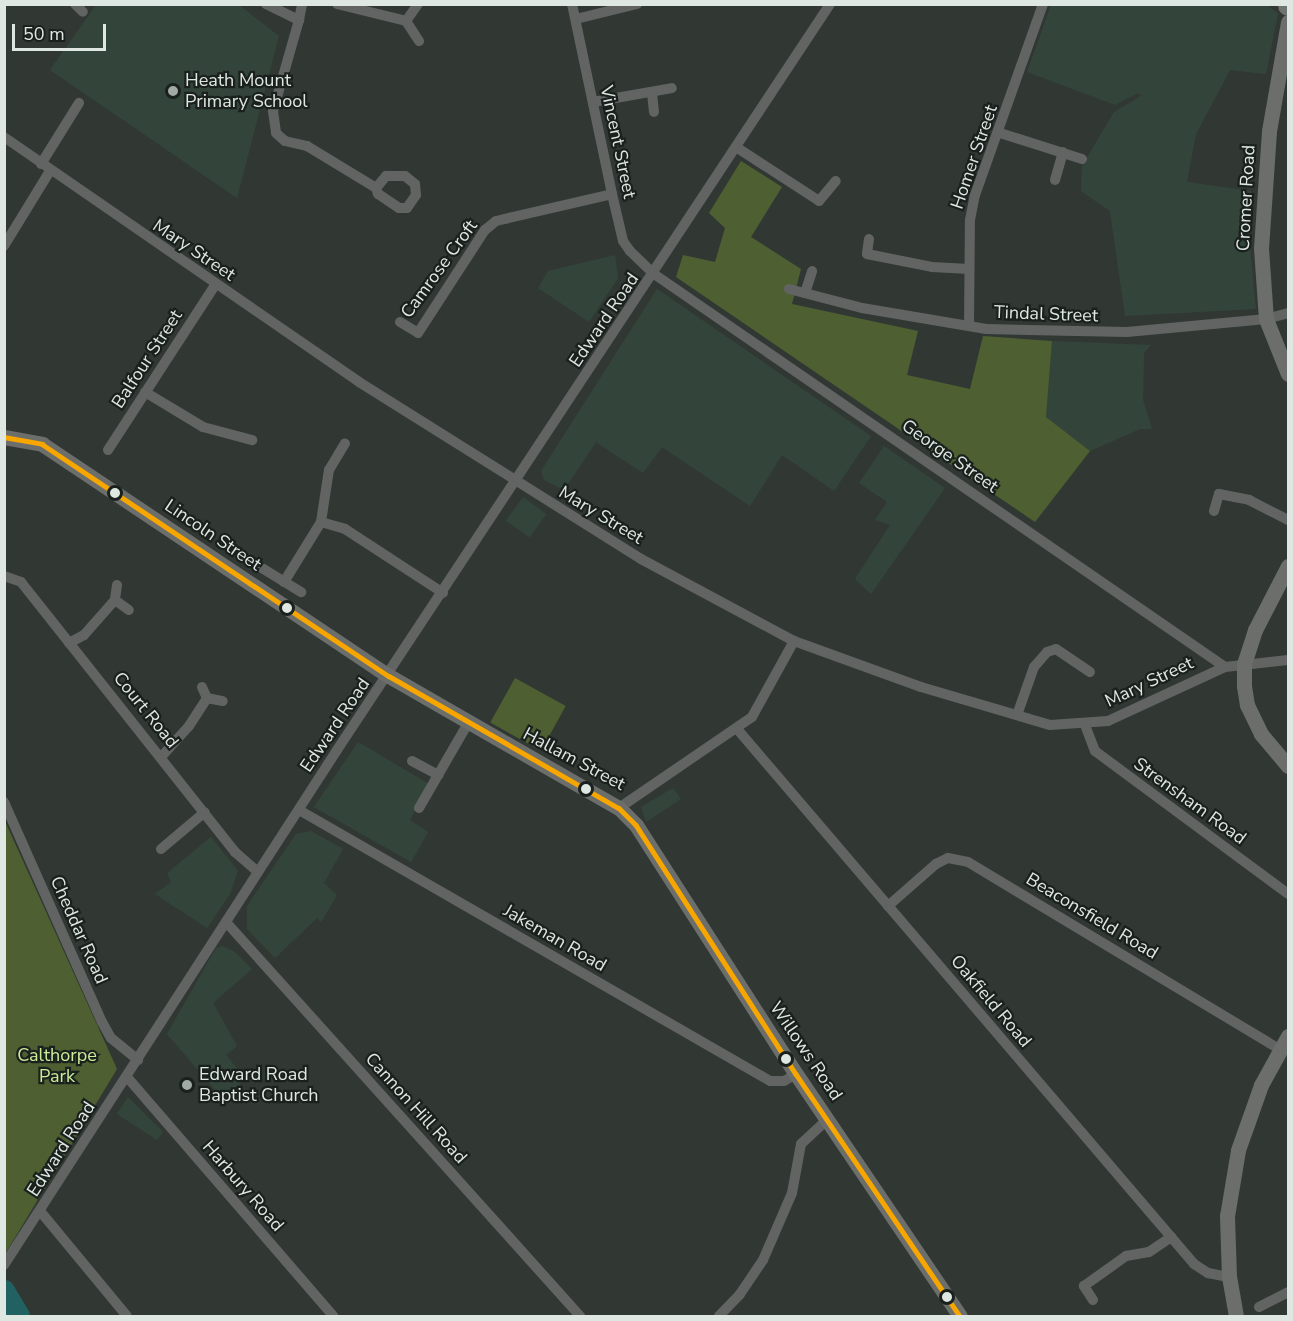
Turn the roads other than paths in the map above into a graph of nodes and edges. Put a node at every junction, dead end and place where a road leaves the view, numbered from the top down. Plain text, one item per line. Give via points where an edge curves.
1 (266, 4) edge
2 (302, 4) edge
3 (337, 4) edge
4 (418, 4) edge
5 (572, 4) edge
6 (637, 4) edge
7 (830, 4) edge
8 (1043, 4) edge
9 (576, 19) junction
10 (299, 20) junction
11 (406, 21) junction
12 (1288, 22) edge
13 (419, 41) dead end
14 (672, 88) dead end
15 (652, 93) junction
16 (593, 102) junction
17 (80, 103) dead end
18 (654, 112) dead end
19 (1000, 133) junction
20 (4, 137) edge
21 (736, 147) junction
22 (1063, 152) junction
23 (1082, 159) dead end
24 (45, 167) junction
25 (1055, 180) dead end
26 (836, 181) dead end
27 (376, 188) dead end
28 (612, 194) junction
29 (869, 239) dead end
30 (4, 246) edge
31 (969, 269) junction
32 (812, 272) dead end
33 (654, 274) junction
34 (215, 285) junction
35 (789, 289) dead end
36 (805, 293) junction
37 (1288, 312) edge
38 (1266, 319) junction
39 (400, 322) dead end
40 (969, 326) junction
41 (1288, 374) edge
42 (145, 392) junction
43 (8, 437) edge
44 (252, 440) dead end
45 (345, 442) dead end
46 (108, 450) dead end
47 (517, 483) junction
48 (1214, 511) dead end
49 (1288, 520) edge
50 (321, 522) junction
51 (257, 565) dead end
52 (1288, 566) edge
53 (4, 576) edge
54 (284, 582) junction
55 (117, 585) dead end
56 (301, 592) dead end
57 (443, 593) junction
58 (115, 600) junction
59 (129, 610) dead end
60 (794, 641) junction
61 (69, 643) junction
62 (1288, 660) edge
63 (1244, 664) junction
64 (1225, 667) junction
65 (1090, 672) dead end
66 (389, 676) junction
67 (202, 687) dead end
68 (207, 698) junction
69 (223, 701) dead end
70 (1017, 715) junction
71 (468, 723) junction
72 (1085, 725) junction
73 (738, 730) junction
74 (162, 756) junction
75 (412, 761) dead end
76 (1288, 765) edge
77 (438, 776) junction
78 (4, 802) edge
79 (419, 808) dead end
80 (619, 808) junction
81 (299, 810) junction
82 (205, 812) junction
83 (161, 849) dead end
84 (258, 872) junction
85 (1288, 894) edge
86 (888, 906) junction
87 (226, 922) junction
88 (1288, 1036) edge
89 (1281, 1050) junction
90 (138, 1060) junction
91 (796, 1074) junction
92 (127, 1077) junction
93 (828, 1119) junction
94 (40, 1211) junction
95 (1171, 1237) junction
96 (6, 1262) edge
97 (1229, 1277) junction
98 (1288, 1292) edge
99 (1093, 1300) dead end
100 (1259, 1307) dead end
101 (127, 1317) edge
102 (333, 1317) edge
103 (580, 1317) edge
104 (719, 1317) edge
105 (960, 1317) edge
106 (1236, 1317) edge

1 - 10 street
2 - 10 street
3 - 11 street
4 - 11 street
5 - 9 street, Vincent Street
6 - 9 street
7 - 21 street, Edward Road
8 - 19 street, Homer Street
9 - 16 street, Vincent Street
10 - 27 street via 273,111 276,133 285,141 307,146
11 - 13 street
12 - 38 street, Cromer Road via 1278,68 1264,187 1261,248
14 - 15 street
15 - 16 street
15 - 18 street
16 - 28 street, Vincent Street
17 - 24 street
19 - 22 street
19 - 31 street, Homer Street via 971,212
20 - 24 street, Mary Street
21 - 26 street via 819,201
21 - 33 street, Edward Road
22 - 23 street
22 - 25 street
24 - 30 street
24 - 34 street, Mary Street
28 - 33 street, Vincent Street via 623,241
28 - 39 street, Camrose Croft via 496,221 485,230 418,333
29 - 31 street via 867,254 932,267
31 - 40 street, Homer Street
32 - 36 street
33 - 47 street, Edward Road
33 - 64 street, George Street
34 - 42 street, Balfour Street
34 - 47 street, Mary Street
35 - 36 street, Tindal Street
36 - 40 street, Tindal Street via 862,308
37 - 38 street, Tindal Street
38 - 40 street, Tindal Street via 1127,332
38 - 41 street, Cromer Road
42 - 44 street via 202,427
42 - 46 street, Balfour Street
43 - 66 street, Lincoln Street via 42,444
45 - 50 street via 328,470
47 - 57 street, Edward Road
47 - 60 street, Mary Street via 642,558
48 - 49 street via 1219,494 1250,500
50 - 54 street
50 - 57 street via 345,529
51 - 54 street
52 - 63 street via 1255,630
53 - 61 street, Court Road via 21,582
54 - 56 street
55 - 58 street
57 - 66 street, Edward Road
58 - 59 street
58 - 61 street via 84,635
60 - 70 street, Mary Street via 921,687
60 - 73 street, Hallam Street via 752,717
61 - 74 street, Court Road
62 - 63 street, Mary Street
63 - 64 street, Mary Street
63 - 76 street via 1250,712 1261,734
64 - 72 street, Mary Street via 1108,721
65 - 70 street via 1056,649 1047,652 1034,667
66 - 71 street, Hallam Street
66 - 81 street, Edward Road
67 - 68 street
68 - 69 street
68 - 74 street
70 - 72 street, Mary Street via 1050,725
71 - 77 street
71 - 80 street, Hallam Street
72 - 85 street, Strensham Road via 1095,751
73 - 80 street, Hallam Street
73 - 86 street, Oakfield Road
74 - 82 street, Court Road
75 - 77 street
77 - 79 street
78 - 90 street, Cheddar Road via 102,1022 111,1038
80 - 91 street, Willows Road via 636,825
81 - 84 street, Edward Road
81 - 91 street, Jakeman Road via 770,1081 784,1081
82 - 83 street
82 - 84 street, Court Road via 235,852
84 - 87 street, Edward Road
86 - 89 street, Beaconsfield Road via 936,864 948,858 968,862
86 - 95 street, Oakfield Road
87 - 90 street, Edward Road
87 - 103 street, Cannon Hill Road
88 - 89 street
89 - 97 street via 1252,1106 1238,1150 1227,1216
90 - 92 street, Edward Road
91 - 93 street, Willows Road
92 - 94 street, Edward Road
92 - 102 street, Harbury Road
93 - 104 street via 801,1144 788,1204 763,1260
93 - 105 street, Willows Road
94 - 96 street, Edward Road
94 - 101 street
95 - 97 street, Oakfield Road via 1194,1264 1208,1273
95 - 99 street via 1149,1252 1126,1256 1084,1286
97 - 106 street
98 - 100 street

